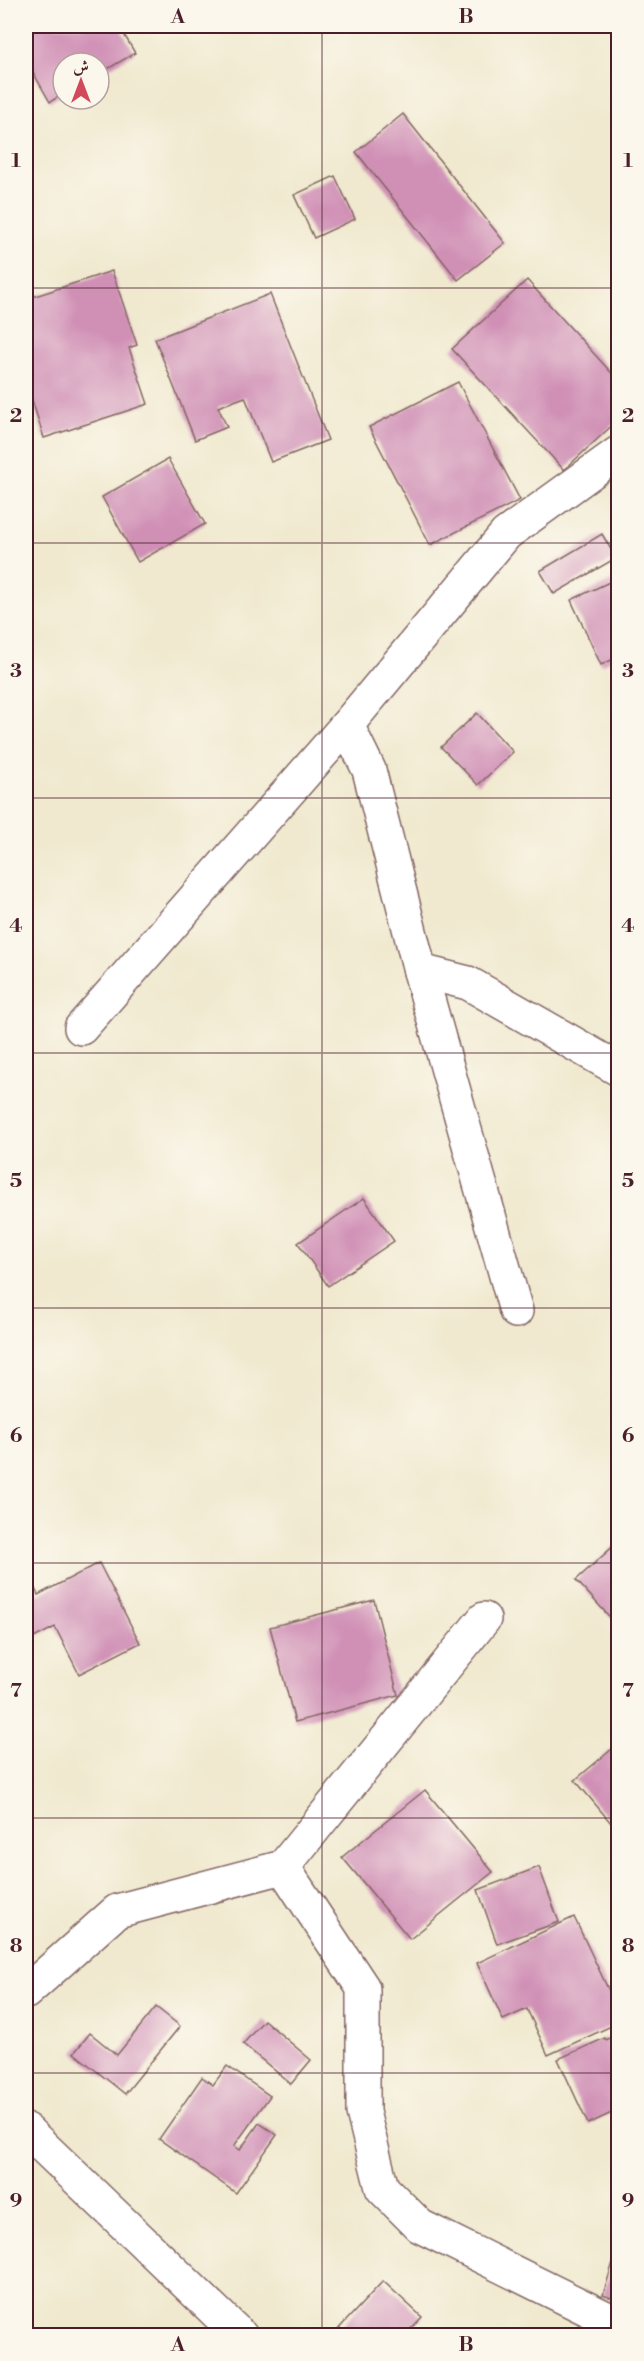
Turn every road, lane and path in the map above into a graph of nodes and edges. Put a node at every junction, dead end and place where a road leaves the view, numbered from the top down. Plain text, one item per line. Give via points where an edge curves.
1 (618, 453) edge
2 (347, 725) junction
3 (420, 970) junction
4 (81, 1028) dead end
5 (618, 1069) edge
6 (516, 1311) dead end
7 (484, 1619) dead end
8 (283, 1867) junction
9 (26, 1992) edge
10 (28, 2139) edge
11 (606, 2319) dead end
12 (241, 2336) edge

1 - 2 street via 506,534
2 - 3 street via 369,770
2 - 4 street
3 - 5 street via 468,983
3 - 6 street
7 - 8 street
8 - 9 street via 117,1911
8 - 11 street via 363,1988 363,2112 382,2188 420,2226
10 - 12 street

